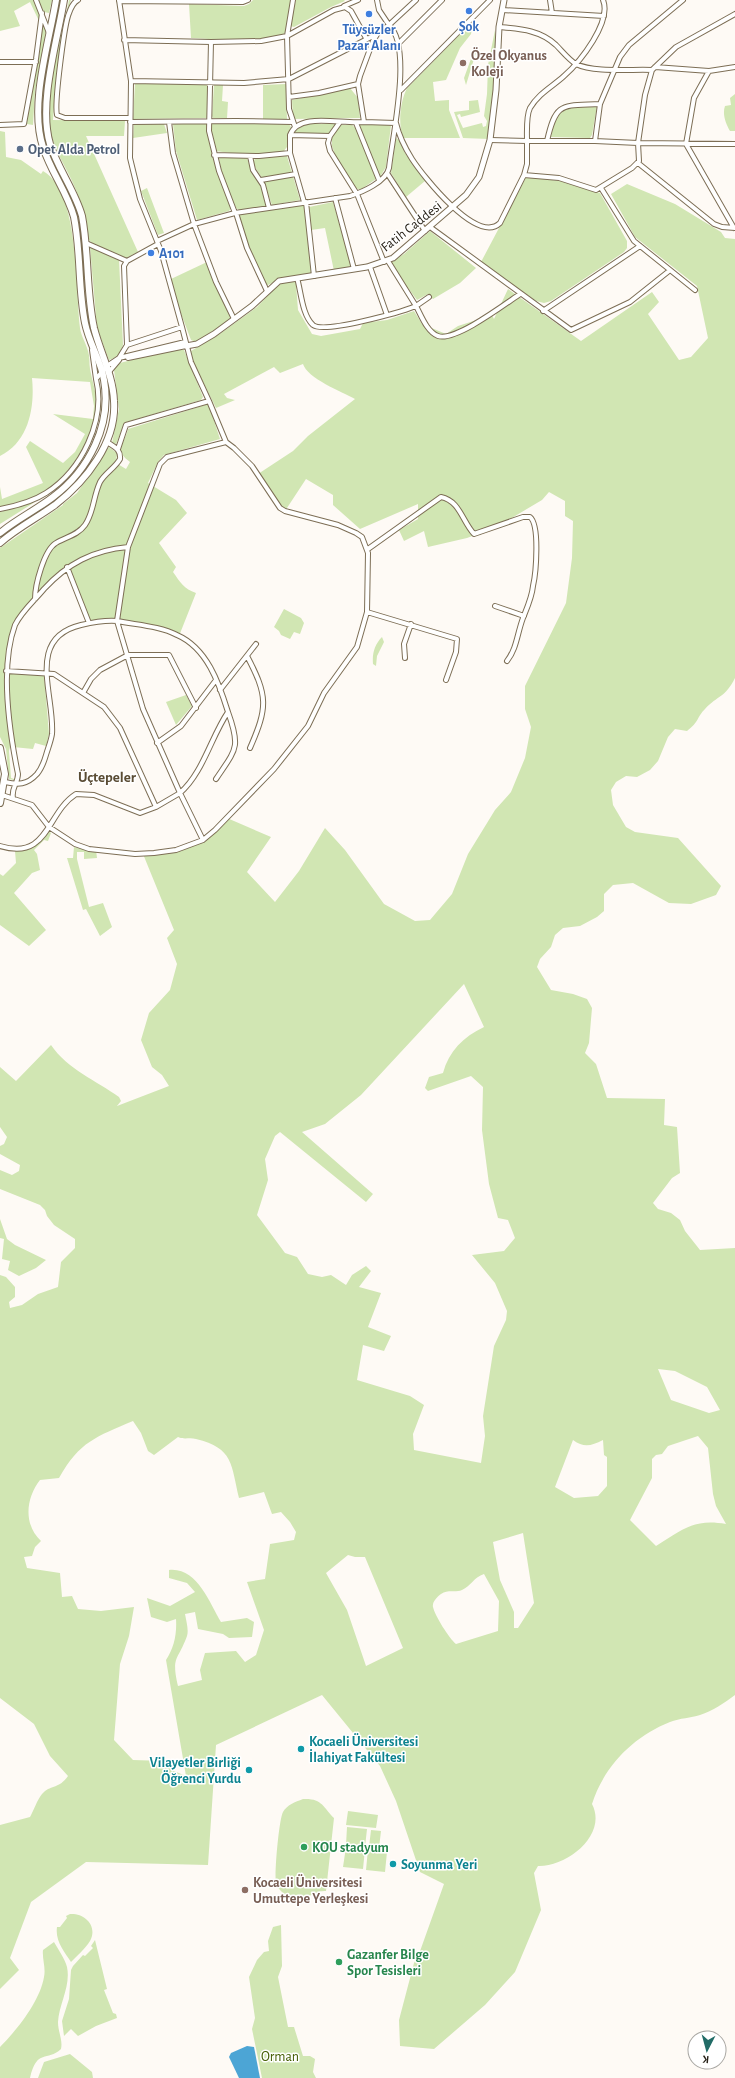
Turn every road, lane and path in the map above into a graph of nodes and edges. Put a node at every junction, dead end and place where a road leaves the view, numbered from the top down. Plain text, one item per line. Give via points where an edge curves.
1 (36, 0) edge
2 (56, 0) edge
3 (64, 0) edge
4 (78, 0) edge
5 (248, 0) edge
6 (293, 0) edge
7 (358, 0) edge
8 (376, 0) edge
9 (416, 0) edge
10 (442, 0) edge
11 (490, 0) edge
12 (504, 0) edge
13 (550, 0) edge
14 (603, 0) edge
15 (683, 0) edge
16 (119, 1) edge
17 (343, 7) junction
18 (502, 10) junction
19 (42, 13) junction
20 (552, 13) junction
21 (54, 14) junction
22 (735, 14) edge
23 (604, 16) junction
24 (389, 25) junction
25 (499, 27) junction
26 (378, 33) junction
27 (50, 36) junction
28 (287, 36) junction
29 (366, 38) junction
30 (124, 40) junction
31 (211, 42) junction
32 (398, 44) junction
33 (0, 62) edge
34 (36, 62) junction
35 (575, 63) junction
36 (735, 67) edge
37 (654, 68) junction
38 (614, 70) junction
39 (709, 71) junction
40 (289, 79) junction
41 (131, 81) junction
42 (210, 82) junction
43 (358, 84) junction
44 (401, 90) junction
45 (289, 97) junction
46 (600, 104) junction
47 (129, 120) junction
48 (209, 121) junction
49 (169, 122) junction
50 (292, 122) junction
51 (340, 122) junction
52 (364, 122) junction
53 (356, 123) junction
54 (396, 123) junction
55 (0, 125) edge
56 (295, 127) junction
57 (290, 135) junction
58 (330, 136) junction
59 (490, 140) junction
60 (526, 141) junction
61 (547, 141) junction
62 (595, 141) junction
63 (638, 143) junction
64 (686, 144) junction
65 (735, 144) edge
66 (290, 152) junction
67 (214, 155) junction
68 (250, 156) junction
69 (638, 164) junction
70 (387, 173) junction
71 (296, 174) junction
72 (524, 175) junction
73 (260, 180) junction
74 (379, 180) junction
75 (601, 188) junction
76 (357, 194) junction
77 (335, 198) junction
78 (305, 202) junction
79 (269, 208) junction
80 (453, 208) junction
81 (235, 213) junction
82 (194, 224) junction
83 (735, 228) edge
84 (428, 229) junction
85 (86, 243) junction
86 (158, 243) junction
87 (640, 246) junction
88 (127, 261) junction
89 (386, 261) junction
90 (370, 266) junction
91 (354, 269) junction
92 (669, 271) junction
93 (314, 276) junction
94 (297, 278) junction
95 (695, 290) dead end
96 (267, 291) junction
97 (520, 294) junction
98 (429, 296) dead end
99 (416, 306) junction
100 (543, 311) junction
101 (388, 315) junction
102 (234, 319) junction
103 (182, 327) junction
104 (186, 344) junction
105 (127, 345) junction
106 (92, 346) junction
107 (119, 358) junction
108 (107, 366) junction
109 (109, 373) junction
110 (103, 376) junction
111 (96, 379) junction
112 (98, 387) junction
113 (209, 401) junction
114 (107, 442) junction
115 (226, 442) junction
116 (118, 449) junction
117 (0, 509) edge
118 (0, 533) edge
119 (0, 543) edge
120 (128, 547) junction
121 (368, 549) junction
122 (67, 567) junction
123 (35, 599) junction
124 (495, 606) dead end
125 (367, 612) junction
126 (524, 616) junction
127 (117, 621) junction
128 (89, 623) junction
129 (411, 624) junction
130 (256, 644) dead end
131 (128, 655) junction
132 (247, 656) junction
133 (404, 658) dead end
134 (507, 661) dead end
135 (6, 671) junction
136 (46, 673) junction
137 (216, 680) junction
138 (446, 680) dead end
139 (220, 690) junction
140 (83, 693) junction
141 (196, 708) junction
142 (228, 712) junction
143 (157, 743) junction
144 (0, 748) edge
145 (250, 748) dead end
146 (216, 779) dead end
147 (2, 780) edge
148 (16, 784) junction
149 (2, 793) edge
150 (180, 793) junction
151 (12, 798) junction
152 (0, 804) edge
153 (156, 807) junction
154 (49, 827) junction
155 (203, 840) junction
156 (0, 846) edge

1 - 19 street
2 - 21 main road
3 - 85 main road via 46,98 46,126 54,156 80,209
4 - 47 street via 72,7 67,22 56,113 65,118
5 - 16 street
6 - 28 street
7 - 17 street
8 - 24 street
9 - 24 street
10 - 32 street
11 - 44 street
12 - 18 street, Fatih Caddesi
13 - 20 street
14 - 23 street
15 - 38 street via 626,48
16 - 30 street
17 - 28 street
17 - 29 street via 350,9
18 - 20 street
18 - 25 street, Fatih Caddesi
19 - 21 street via 47,16
19 - 27 street
19 - 34 street
20 - 23 street
21 - 27 main road
22 - 37 street via 681,43
23 - 35 street via 597,34
24 - 26 street
24 - 32 street via 395,32
25 - 35 street via 541,34 550,39
25 - 59 street, Fatih Caddesi via 497,83
26 - 29 street
26 - 43 street
27 - 106 main road via 39,99 39,131 48,162 74,217 84,319
28 - 31 street via 261,41
28 - 40 street
29 - 40 street
30 - 31 street
30 - 41 street
31 - 42 street
32 - 44 street
33 - 34 street
34 - 55 street via 24,124
35 - 38 street
35 - 60 street via 564,76 542,92 529,109
36 - 39 street
37 - 38 street
37 - 39 street
37 - 63 street via 645,95
38 - 46 street
39 - 64 street via 694,98
40 - 42 street
40 - 45 street
41 - 42 street
41 - 47 street
42 - 48 street
43 - 45 street
43 - 52 street
44 - 54 street
45 - 50 street
46 - 61 street via 568,106 558,110 552,120
46 - 62 street
47 - 49 street
47 - 86 street via 130,158 140,199
48 - 49 street
48 - 50 street
48 - 67 street
49 - 82 street via 173,153
50 - 56 street
51 - 53 street
51 - 56 street via 307,122
51 - 58 street
52 - 53 street
52 - 54 street
53 - 74 street
54 - 70 street
54 - 80 street via 412,159
56 - 57 street
57 - 58 street
57 - 66 street
58 - 76 street via 328,143 332,155
59 - 60 street
59 - 80 street, Fatih Caddesi via 476,181
60 - 61 street
60 - 72 street via 527,164
61 - 62 street
62 - 63 street
63 - 64 street
63 - 69 street
64 - 65 street
64 - 83 street
66 - 68 street
66 - 71 street
67 - 68 street
67 - 81 street
68 - 73 street via 252,168
69 - 75 street
69 - 83 street via 707,219 722,227
70 - 74 street
70 - 84 street
71 - 73 street
71 - 78 street
72 - 75 street via 558,178 596,190
72 - 80 street via 502,220 496,226 471,222
73 - 79 street
74 - 76 street
75 - 87 street via 634,241
76 - 77 street
76 - 89 street
77 - 78 street
77 - 91 street
78 - 79 street
78 - 93 street
79 - 81 street
80 - 84 street, Fatih Caddesi
81 - 82 street
81 - 96 street via 247,248
82 - 86 street
82 - 102 street via 216,282
84 - 89 street, Fatih Caddesi
84 - 97 street
85 - 88 street
85 - 108 main road via 93,320
86 - 88 street
86 - 103 street
87 - 92 street
87 - 100 street
88 - 105 street via 123,273
89 - 90 street, Fatih Caddesi
89 - 99 street
90 - 91 street, Fatih Caddesi
90 - 101 street
91 - 93 street, Fatih Caddesi
92 - 95 street
92 - 100 street via 630,302 576,329 566,328
93 - 94 street, Fatih Caddesi
94 - 96 street, Fatih Caddesi via 279,281
94 - 101 street via 306,313 316,326 326,327
96 - 102 street, Fatih Caddesi
97 - 99 street via 483,319 445,336 438,336 429,329
97 - 100 street
98 - 99 street
99 - 101 street
102 - 104 street, Fatih Caddesi via 197,344
103 - 104 street
103 - 105 street
104 - 107 street
104 - 109 street via 119,360
104 - 113 street via 191,362
105 - 107 street
106 - 110 main road
106 - 111 street
107 - 108 street
108 - 109 main road
108 - 110 street
109 - 110 street
109 - 114 main road via 115,408
110 - 111 street
110 - 112 street
110 - 118 main road via 106,398 104,419 98,441 86,462 58,493
111 - 112 street
112 - 117 street via 98,414 92,434 70,470 41,496
113 - 115 street
113 - 116 street via 126,425
114 - 116 street
114 - 119 main road via 90,468 68,493
115 - 120 street via 167,457 162,461
115 - 121 street via 252,466 285,511 338,525 356,533
116 - 123 street via 120,459 99,484 92,513 84,528 55,543 48,551 36,585
120 - 122 street via 88,556
120 - 127 street
121 - 125 street
121 - 126 street via 441,497 453,503 474,534 523,517 530,517 534,522 535,568 533,587
122 - 123 street
122 - 128 street
123 - 135 street via 13,630
124 - 126 street
125 - 129 street
125 - 155 street via 357,647 324,693 308,726 274,769
126 - 134 street via 516,648
127 - 128 street via 100,620
127 - 131 street
127 - 137 street via 178,635 204,657
128 - 136 street via 72,627 58,637 49,649
129 - 133 street via 404,644
129 - 138 street via 457,639 456,652
130 - 132 street
131 - 140 street via 95,674
131 - 141 street via 169,655
131 - 143 street via 138,694
132 - 139 street
132 - 145 street via 264,697 261,720
135 - 136 street
135 - 148 street via 7,721 18,774
136 - 140 street via 60,677
136 - 148 street via 52,734 40,771 30,781
137 - 139 street
137 - 141 street
139 - 142 street
140 - 153 street via 104,707 114,719
141 - 143 street via 181,726
142 - 146 street via 236,745
142 - 150 street via 218,726 209,749 189,783
143 - 150 street
144 - 147 main road via 4,763
147 - 148 street
147 - 149 main road
148 - 151 street
149 - 151 street
149 - 152 main road
150 - 153 street
150 - 155 street
151 - 154 street via 36,808
153 - 154 street via 140,813 94,795 76,794
154 - 155 street via 82,847 128,853 170,851
154 - 156 street via 38,842 29,847 20,849

